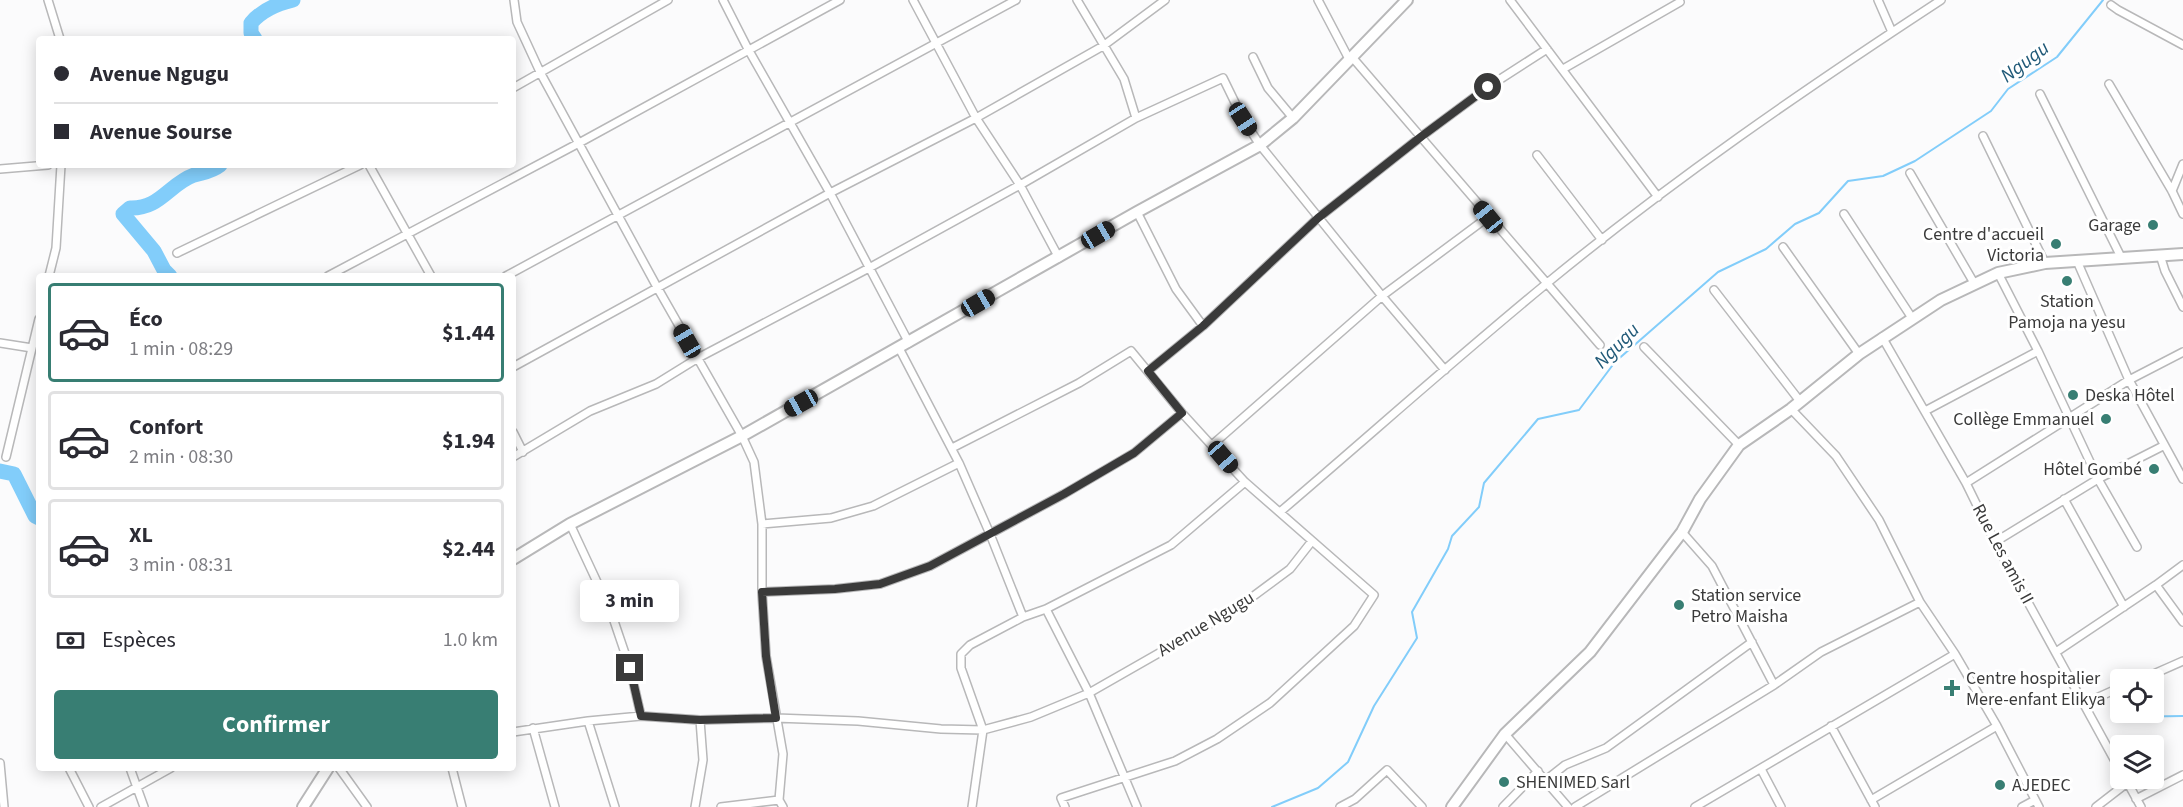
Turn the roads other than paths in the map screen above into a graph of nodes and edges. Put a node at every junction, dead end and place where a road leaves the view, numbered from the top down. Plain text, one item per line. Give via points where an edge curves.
1 (48, 0) edge
2 (514, 0) edge
3 (668, 0) edge
4 (723, 0) edge
5 (840, 0) edge
6 (913, 0) edge
7 (1016, 0) edge
8 (1077, 0) edge
9 (1165, 0) edge
10 (1318, 0) edge
11 (1407, 0) edge
12 (1509, 0) edge
13 (1878, 0) edge
14 (1941, 0) edge
15 (1680, 2) dead end
16 (2111, 5) dead end
17 (1892, 32) junction
18 (59, 36) edge
19 (938, 44) junction
20 (2183, 45) edge
21 (1103, 46) junction
22 (748, 49) junction
23 (1547, 49) junction
24 (1253, 57) dead end
25 (1351, 58) junction
26 (1563, 69) junction
27 (541, 74) junction
28 (2109, 84) dead end
29 (516, 86) edge
30 (2040, 94) dead end
31 (976, 118) junction
32 (1136, 118) junction
33 (1293, 118) junction
34 (790, 123) junction
35 (1422, 136) junction
36 (1983, 136) dead end
37 (579, 143) junction
38 (1260, 145) junction
39 (1537, 155) dead end
40 (2183, 164) edge
41 (36, 166) edge
42 (61, 168) edge
43 (354, 168) edge
44 (371, 168) edge
45 (0, 169) edge
46 (1910, 173) dead end
47 (1020, 185) junction
48 (2172, 191) junction
49 (830, 193) junction
50 (1659, 197) junction
51 (1137, 212) junction
52 (619, 214) junction
53 (1844, 214) dead end
54 (2183, 214) edge
55 (1488, 217) junction
56 (1318, 218) junction
57 (408, 235) junction
58 (1602, 240) junction
59 (1783, 247) dead end
60 (177, 253) dead end
61 (2183, 254) edge
62 (2160, 255) junction
63 (2121, 257) junction
64 (1059, 258) junction
65 (2077, 261) junction
66 (2045, 263) junction
67 (869, 268) junction
68 (50, 273) edge
69 (334, 273) edge
70 (429, 273) edge
71 (511, 273) edge
72 (1998, 273) junction
73 (1974, 283) junction
74 (1546, 284) junction
75 (657, 287) junction
76 (1714, 290) dead end
77 (1382, 296) junction
78 (2183, 307) edge
79 (1912, 318) junction
80 (1203, 326) junction
81 (36, 331) edge
82 (1882, 337) junction
83 (0, 342) edge
84 (1600, 345) dead end
85 (904, 346) junction
86 (1644, 347) dead end
87 (32, 348) junction
88 (2038, 351) junction
89 (2183, 352) edge
90 (1859, 354) junction
91 (698, 358) junction
92 (516, 365) edge
93 (1445, 370) junction
94 (1148, 371) junction
95 (2129, 380) junction
96 (1795, 405) junction
97 (1925, 411) junction
98 (1182, 413) junction
99 (2069, 417) junction
100 (742, 436) junction
101 (516, 438) edge
102 (1212, 445) junction
103 (1739, 445) junction
104 (2163, 446) junction
105 (952, 448) junction
106 (523, 452) junction
107 (516, 456) edge
108 (6, 457) dead end
109 (959, 463) junction
110 (2098, 479) junction
111 (2183, 479) edge
112 (1245, 482) junction
113 (1966, 483) junction
114 (2064, 499) junction
115 (1280, 512) junction
116 (570, 524) junction
117 (762, 524) junction
118 (1682, 532) junction
119 (990, 534) junction
120 (1312, 541) junction
121 (1995, 542) junction
122 (2137, 547) dead end
123 (516, 557) edge
124 (2183, 565) edge
125 (2156, 585) junction
126 (762, 592) junction
127 (1920, 602) junction
128 (2124, 607) junction
129 (1046, 609) junction
130 (1023, 617) junction
131 (2183, 622) edge
132 (1752, 642) junction
133 (2056, 652) junction
134 (1955, 654) junction
135 (2183, 661) edge
136 (2164, 669) edge
137 (1774, 685) junction
138 (2110, 692) edge
139 (1089, 693) junction
140 (2083, 704) junction
141 (641, 716) junction
142 (776, 718) junction
143 (700, 720) junction
144 (588, 721) junction
145 (1831, 726) junction
146 (1997, 726) junction
147 (533, 728) junction
148 (983, 730) junction
149 (516, 731) edge
150 (1505, 734) junction
151 (2110, 752) edge
152 (0, 763) edge
153 (1761, 769) junction
154 (71, 771) edge
155 (131, 771) edge
156 (166, 771) edge
157 (326, 771) edge
158 (341, 771) edge
159 (453, 771) edge
160 (1538, 771) junction
161 (2183, 775) edge
162 (1126, 777) junction
163 (1546, 780) junction
164 (136, 788) junction
165 (2117, 789) edge
166 (2130, 789) edge
167 (2136, 799) junction
168 (2035, 800) junction
169 (781, 803) edge
170 (1873, 803) edge
171 (4, 807) edge
172 (89, 807) edge
173 (101, 807) edge
174 (144, 807) edge
175 (303, 807) edge
176 (367, 807) edge
177 (462, 807) edge
178 (555, 807) edge
179 (615, 807) edge
180 (695, 807) edge
181 (721, 807) edge
182 (972, 807) edge
183 (1065, 807) edge
184 (1137, 807) edge
185 (1340, 807) edge
186 (1422, 807) edge
187 (1452, 807) edge
188 (1503, 807) edge
189 (1568, 807) edge
190 (1575, 807) edge
191 (1695, 807) edge
192 (1781, 807) edge
193 (2022, 807) edge
194 (2039, 807) edge
195 (2096, 807) edge
196 (2141, 807) edge

1 - 18 street
2 - 27 street via 517,22
3 - 27 street
4 - 22 street
5 - 22 street
6 - 19 street
7 - 19 street
8 - 21 street
9 - 21 street
10 - 25 street
11 - 25 street
12 - 23 street
13 - 17 street
14 - 17 street
15 - 26 street
16 - 20 street
17 - 50 street via 1793,98
19 - 31 street
19 - 34 street
21 - 31 street
21 - 32 street via 1124,79
22 - 34 street
22 - 37 street
23 - 26 street
23 - 35 street
24 - 33 street via 1268,88
25 - 33 street
25 - 35 street
26 - 50 street
27 - 29 street
27 - 37 street
28 - 48 street
30 - 63 street
31 - 47 street
31 - 49 street
32 - 38 street via 1223,78
32 - 47 street
33 - 38 street
34 - 49 street
34 - 52 street
35 - 55 street
35 - 56 street
36 - 66 street
37 - 52 street
37 - 57 street
38 - 51 street
38 - 56 street
39 - 58 street
40 - 48 street
41 - 45 street
42 - 68 street via 56,248
43 - 60 street
44 - 57 street
46 - 73 street
47 - 64 street
47 - 67 street
48 - 54 street
49 - 67 street
49 - 75 street
50 - 58 street
51 - 64 street
51 - 80 street via 1176,289
52 - 71 street
52 - 75 street
53 - 79 street
55 - 74 street
55 - 77 street
56 - 77 street
56 - 80 street
57 - 69 street
57 - 70 street
58 - 74 street
59 - 90 street
61 - 62 street
62 - 63 street
62 - 78 street
63 - 65 street
64 - 85 street
65 - 66 street
65 - 95 street
66 - 72 street
67 - 85 street
67 - 91 street
72 - 73 street
72 - 88 street
73 - 79 street
74 - 84 street
74 - 93 street
75 - 91 street
75 - 92 street
76 - 96 street
77 - 93 street
77 - 102 street
79 - 82 street
80 - 94 street
81 - 87 street
82 - 90 street
82 - 97 street, Rue Les amis II
83 - 87 street
85 - 100 street
85 - 105 street
86 - 103 street
87 - 108 street
88 - 97 street
88 - 99 street
89 - 95 street
90 - 96 street
91 - 100 street
91 - 106 street via 656,384 590,411
93 - 115 street
94 - 98 street
94 - 105 street via 1131,351 1079,383
95 - 99 street
95 - 104 street
96 - 103 street
96 - 127 street via 1836,456 1879,520
97 - 113 street, Rue Les amis II
98 - 102 street
98 - 119 street via 1134,453
99 - 110 street
99 - 113 street
100 - 116 street
100 - 117 street via 753,462
101 - 106 street
102 - 112 street
103 - 118 street via 1700,499
104 - 110 street
104 - 111 street
105 - 109 street
106 - 107 street
109 - 117 street via 873,506 831,518
109 - 119 street
110 - 114 street
110 - 122 street
112 - 115 street
112 - 129 street via 1171,545
113 - 121 street, Rue Les amis II
114 - 121 street
114 - 128 street
115 - 120 street
116 - 123 street
116 - 141 street via 611,612
117 - 126 street
118 - 132 street via 1712,566
118 - 150 street via 1590,652
119 - 126 street via 930,566 880,584
119 - 130 street
120 - 139 street, Avenue Ngugu via 1290,569 1236,609
120 - 162 street via 1374,595 1354,626 1270,703 1217,739 1175,761
121 - 133 street, Rue Les amis II
124 - 125 street
125 - 128 street
125 - 131 street
126 - 142 street via 766,656
127 - 134 street
127 - 137 street via 1821,652
128 - 133 street
129 - 130 street
129 - 139 street
130 - 148 street via 970,645 961,654
132 - 137 street
132 - 163 street via 1606,748 1565,765
133 - 140 street, Rue Les amis II
134 - 145 street
134 - 146 street
135 - 136 street
137 - 190 street
138 - 140 street
139 - 148 street, Avenue Ngugu via 1031,717
139 - 162 street
140 - 151 street, Rue Les amis II
141 - 143 street
141 - 144 street
142 - 143 street
142 - 148 street, Avenue Ngugu
142 - 169 street via 783,754
143 - 180 street via 703,760
144 - 147 street
144 - 179 street
145 - 153 street
145 - 170 street
146 - 168 street
146 - 170 street
147 - 149 street
147 - 178 street
148 - 182 street
150 - 160 street
150 - 187 street
152 - 171 street
153 - 191 street
153 - 192 street
154 - 172 street
155 - 164 street
156 - 164 street
157 - 175 street
158 - 176 street
159 - 177 street
160 - 163 street
160 - 188 street
161 - 167 street
162 - 183 street via 1061,798
162 - 184 street
163 - 189 street
164 - 173 street
164 - 174 street
165 - 195 street
166 - 167 street
167 - 196 street
168 - 193 street
168 - 194 street
169 - 181 street
185 - 186 street via 1387,770

